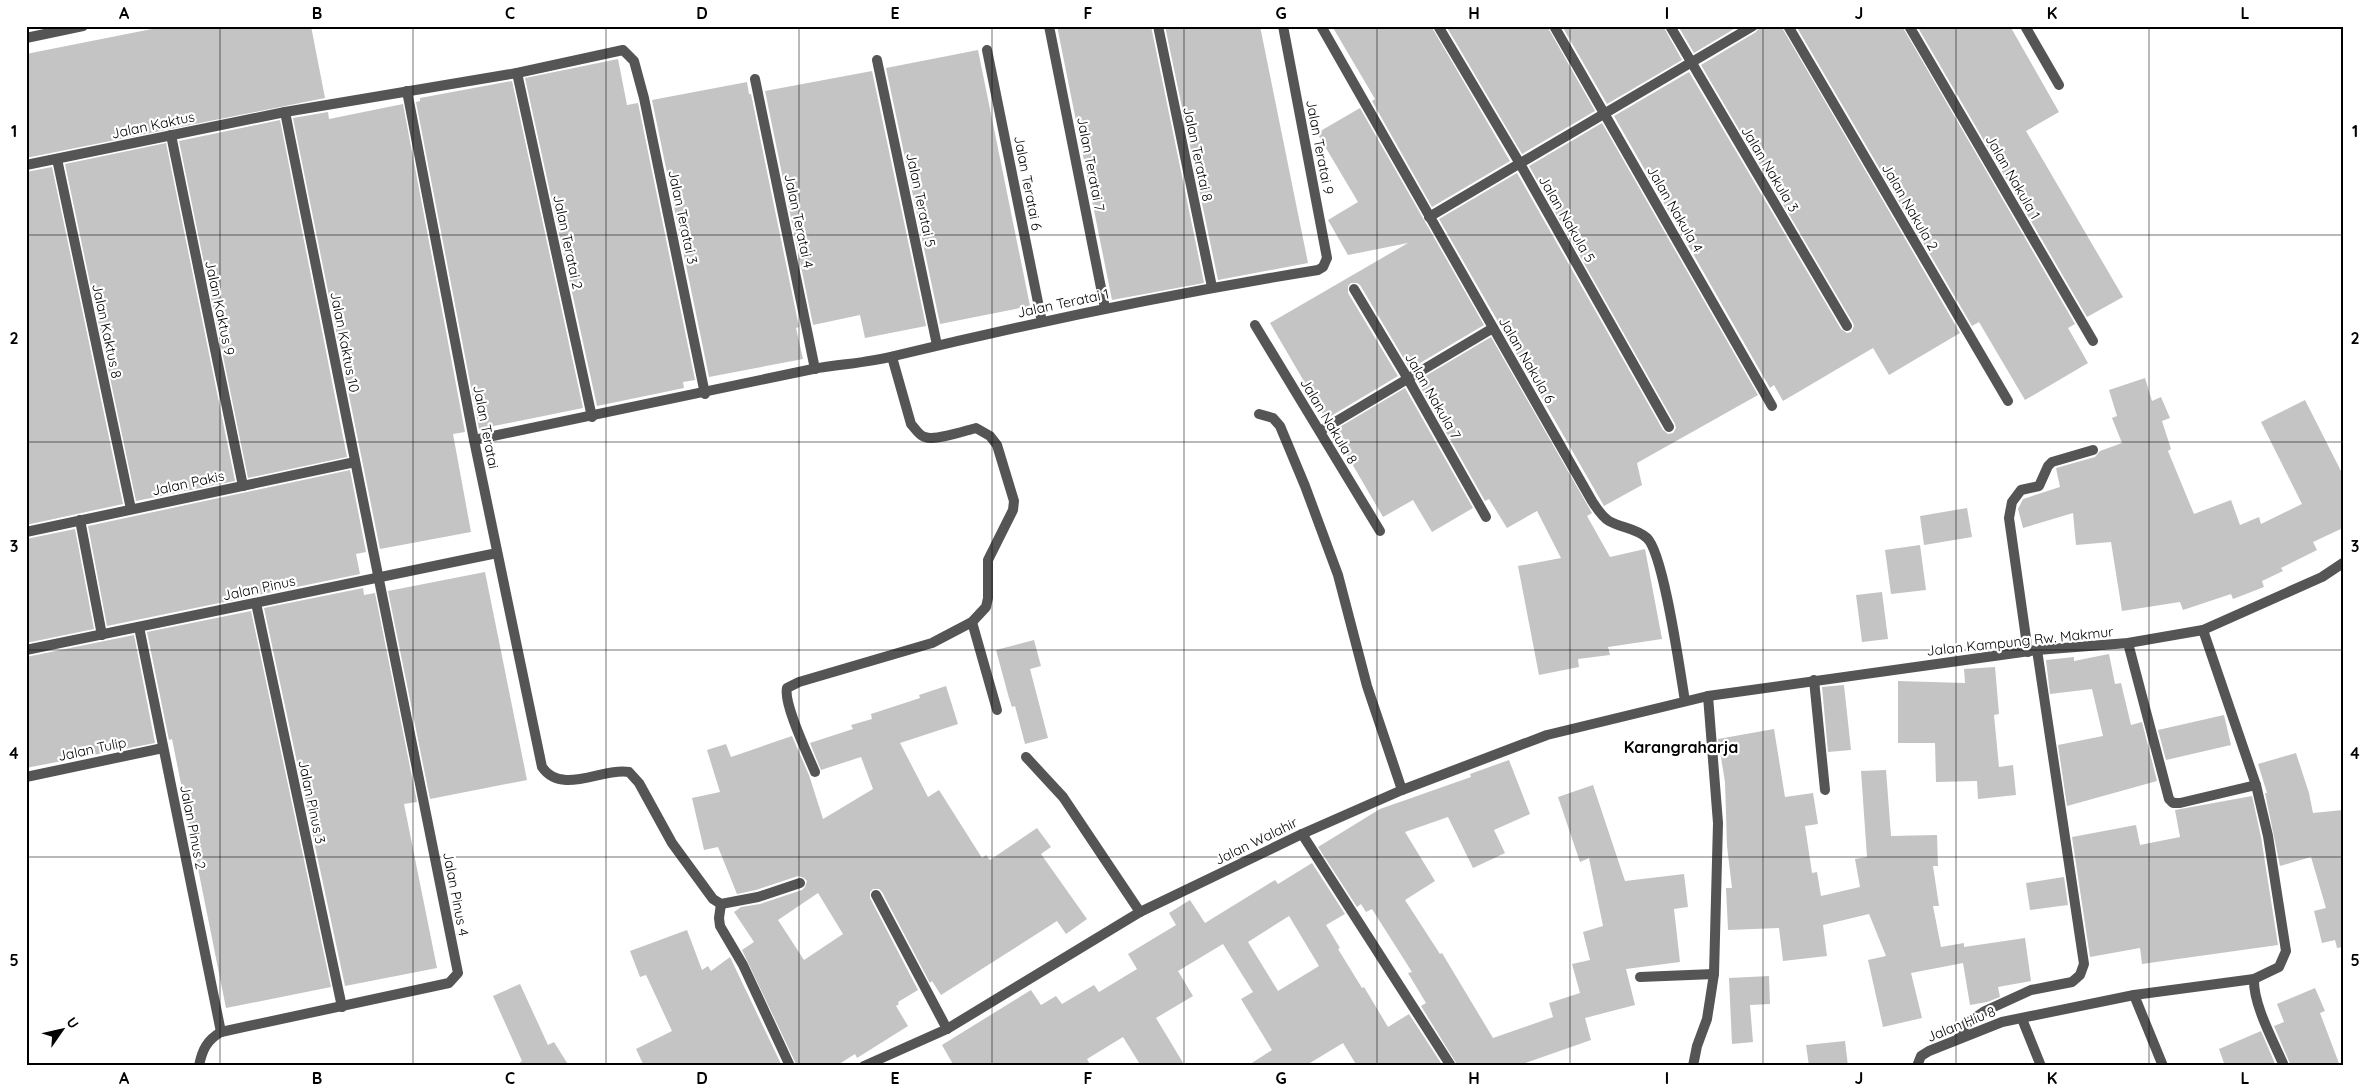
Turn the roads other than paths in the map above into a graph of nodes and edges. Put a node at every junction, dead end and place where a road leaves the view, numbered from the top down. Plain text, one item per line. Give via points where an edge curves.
1 (83, 26) edge
2 (1049, 26) edge
3 (1158, 26) edge
4 (1283, 26) edge
5 (1321, 26) edge
6 (1438, 26) edge
7 (1554, 26) edge
8 (1670, 26) edge
9 (1753, 26) edge
10 (1788, 26) edge
11 (1909, 26) edge
12 (2025, 26) edge
13 (26, 38) edge
14 (623, 50) joint
15 (987, 50) dead end
16 (877, 60) dead end
17 (1690, 63) junction
18 (517, 74) junction
19 (755, 79) dead end
20 (2059, 86) dead end
21 (407, 91) junction
22 (285, 112) junction
23 (1605, 113) junction
24 (171, 135) junction
25 (57, 159) junction
26 (1519, 162) junction
27 (26, 165) edge
28 (1429, 217) junction
29 (1318, 270) joint
30 (1212, 287) junction
31 (1354, 289) dead end
32 (1105, 308) junction
33 (1042, 322) junction
34 (1255, 325) dead end
35 (1847, 326) dead end
36 (1493, 328) junction
37 (2093, 342) dead end
38 (937, 344) junction
39 (892, 357) junction
40 (815, 369) junction
41 (1408, 379) junction
42 (705, 394) junction
43 (2008, 401) dead end
44 (1772, 406) dead end
45 (1259, 414) dead end
46 (592, 416) junction
47 (1670, 427) dead end
48 (1320, 431) junction
49 (474, 440) junction
50 (2093, 450) dead end
51 (355, 462) junction
52 (243, 486) junction
53 (131, 509) junction
54 (1486, 517) dead end
55 (80, 520) junction
56 (1380, 531) dead end
57 (26, 532) edge
58 (497, 553) junction
59 (2343, 563) edge
60 (379, 578) junction
61 (256, 603) junction
62 (972, 622) junction
63 (139, 627) junction
64 (2203, 630) junction
65 (102, 635) junction
66 (2128, 643) junction
67 (26, 650) edge
68 (2032, 651) junction
69 (1814, 680) junction
70 (1708, 696) junction
71 (1685, 701) junction
72 (997, 710) dead end
73 (163, 748) junction
74 (1026, 757) dead end
75 (815, 772) dead end
76 (26, 777) edge
77 (2256, 785) junction
78 (1402, 790) junction
79 (1825, 790) dead end
80 (1302, 834) junction
81 (800, 883) dead end
82 (876, 895) dead end
83 (721, 904) junction
84 (1140, 912) junction
85 (1714, 974) junction
86 (1640, 978) dead end
87 (2254, 980) junction
88 (2134, 995) junction
89 (342, 1008) junction
90 (2022, 1019) junction
91 (947, 1029) junction
92 (221, 1032) junction
93 (1958, 1039) junction
94 (199, 1066) edge
95 (790, 1066) edge
96 (864, 1066) edge
97 (1451, 1066) edge
98 (1693, 1066) edge
99 (1917, 1066) edge
100 (2042, 1066) edge
101 (2163, 1066) edge
102 (2284, 1066) edge

1 - 13 street
2 - 32 street, Jalan Teratai 7
3 - 30 street, Jalan Teratai 8
4 - 29 street, Jalan Teratai 9 via 1327,258
5 - 28 street, Jalan Nakula 6
6 - 26 street, Jalan Nakula 5
7 - 23 street, Jalan Nakula 4
8 - 17 street, Jalan Nakula 3
9 - 17 street
10 - 43 street, Jalan Nakula 2
11 - 37 street, Jalan Nakula 1
12 - 20 street
14 - 18 street, Jalan Kaktus
14 - 42 street, Jalan Teratai 3 via 634,61 644,98
15 - 33 street, Jalan Teratai 6
16 - 38 street, Jalan Teratai 5
17 - 23 street
17 - 35 street, Jalan Nakula 3
18 - 21 street, Jalan Kaktus
18 - 46 street, Jalan Teratai 2
19 - 40 street, Jalan Teratai 4
21 - 22 street, Jalan Kaktus
21 - 49 street, Jalan Teratai
22 - 24 street, Jalan Kaktus
22 - 51 street, Jalan Kaktus 10
23 - 26 street
23 - 44 street, Jalan Nakula 4
24 - 25 street, Jalan Kaktus
24 - 52 street, Jalan Kaktus 9
25 - 27 street, Jalan Kaktus
25 - 53 street, Jalan Kaktus 8
26 - 28 street
26 - 47 street, Jalan Nakula 5
28 - 36 street, Jalan Nakula 6
29 - 30 street, Jalan Teratai 1
30 - 32 street, Jalan Teratai 1
31 - 41 street, Jalan Nakula 7
32 - 33 street, Jalan Teratai 1
33 - 38 street, Jalan Teratai 1
34 - 48 street, Jalan Nakula 8
36 - 41 street
36 - 71 street, Jalan Nakula 6 via 1592,501 1608,521 1636,531 1648,539 1656,552
38 - 39 street, Jalan Teratai 1
39 - 40 street, Jalan Teratai 1
39 - 62 street via 912,424 918,432 925,438 936,438 976,428 990,436 997,445 1013,494 1013,510 988,560 986,607
40 - 42 street, Jalan Teratai 1
41 - 48 street
41 - 54 street, Jalan Nakula 7
42 - 46 street, Jalan Teratai 1
45 - 78 street via 1273,418 1280,426 1306,486 1338,574 1367,686
46 - 49 street, Jalan Teratai 1
48 - 56 street, Jalan Nakula 8
49 - 58 street, Jalan Teratai
50 - 68 street via 2052,462 2039,486 2021,490 2012,502 2009,518
51 - 52 street, Jalan Pakis
51 - 60 street, Jalan Kaktus 10
52 - 53 street, Jalan Pakis
53 - 55 street, Jalan Pakis
55 - 57 street, Jalan Pakis
55 - 65 street
58 - 60 street, Jalan Pinus
58 - 83 street, Jalan Teratai via 542,767 548,774 563,780 629,772 639,783 672,843 712,899
59 - 64 street, Jalan Kampung Rw. Makmur via 2322,577
60 - 61 street, Jalan Pinus
60 - 89 street, Jalan Pinus 4 via 458,973 449,983
61 - 63 street, Jalan Pinus
61 - 89 street, Jalan Pinus 3
62 - 72 street
62 - 75 street via 932,643 787,688 790,709
63 - 65 street, Jalan Pinus
63 - 73 street, Jalan Pinus 2
64 - 66 street, Jalan Kampung Rw. Makmur
64 - 77 street, Jalan Hiu 8
65 - 67 street, Jalan Pinus
66 - 68 street, Jalan Kampung Rw. Makmur
66 - 77 street via 2169,799 2180,803
68 - 69 street, Jalan Kampung Rw. Makmur
68 - 93 street via 2084,964 2080,976 2072,982 2031,990 1985,1012 1966,1024
69 - 70 street, Jalan Kampung Rw. Makmur
69 - 79 street
70 - 71 street, Jalan Kampung Rw. Makmur
70 - 85 street via 1718,823
71 - 78 street, Jalan Walahir via 1547,736
73 - 76 street, Jalan Tulip
73 - 92 street, Jalan Pinus 2
74 - 84 street via 1063,797
77 - 87 street, Jalan Hiu 8 via 2268,836 2286,951 2279,968
78 - 80 street, Jalan Walahir
80 - 84 street, Jalan Walahir
80 - 97 street
81 - 83 street via 751,899
82 - 91 street
83 - 95 street via 720,926 743,965
84 - 91 street, Jalan Walahir
85 - 86 street
85 - 98 street via 1707,1019
87 - 88 street, Jalan Hiu 8
87 - 102 street via 2253,989
88 - 90 street, Jalan Hiu 8
88 - 101 street
89 - 92 street, Jalan Pinus 4
90 - 93 street, Jalan Hiu 8 via 2002,1022
90 - 100 street
91 - 96 street, Jalan Walahir
92 - 94 street via 211,1037 202,1051
93 - 99 street, Jalan Hiu 8 via 1921,1056

